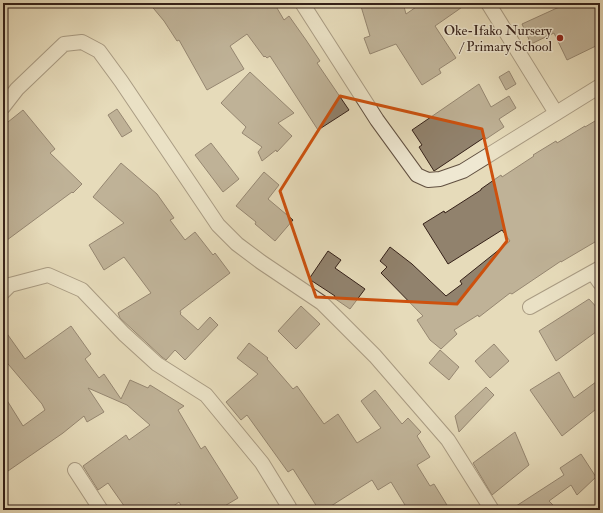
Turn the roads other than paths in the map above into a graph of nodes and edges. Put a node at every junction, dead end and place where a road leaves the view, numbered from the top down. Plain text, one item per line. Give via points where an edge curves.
1 (302, 3) edge
2 (488, 3) edge
3 (600, 86) edge
4 (3, 107) edge
5 (556, 113) junction
6 (598, 274) edge
7 (3, 292) edge
8 (530, 307) dead end
9 (75, 470) dead end
10 (102, 510) edge
11 (290, 510) edge
12 (492, 510) edge

1 - 5 street via 377,120 417,174 428,180 440,179 463,170
2 - 5 street
3 - 5 street
4 - 12 street via 17,89 64,44 82,42 99,51 218,226 243,249 322,303 375,356 448,440
6 - 8 street
7 - 11 street via 10,285 48,276 82,290 156,364 206,395 262,462
9 - 10 street

